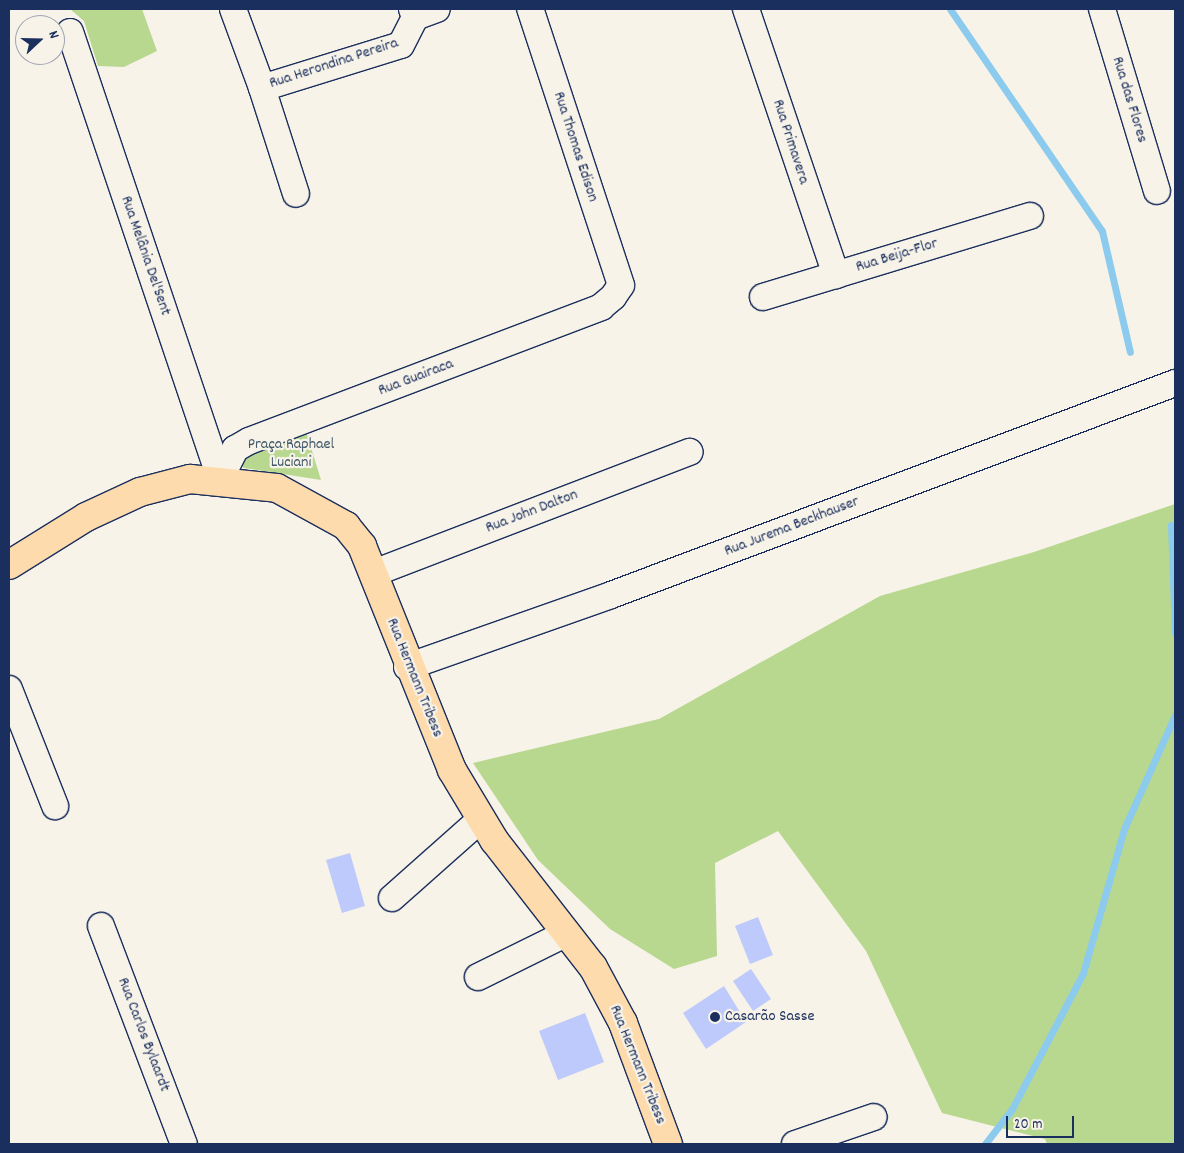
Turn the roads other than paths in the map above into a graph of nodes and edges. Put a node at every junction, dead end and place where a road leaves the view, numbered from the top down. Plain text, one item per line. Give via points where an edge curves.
1 (233, 9) edge
2 (530, 9) edge
3 (746, 9) edge
4 (1102, 9) edge
5 (422, 11) edge
6 (70, 32) dead end
7 (262, 88) junction
8 (1157, 191) dead end
9 (296, 194) dead end
10 (1030, 216) dead end
11 (836, 275) junction
12 (621, 285) joint
13 (763, 297) dead end
14 (1175, 383) edge
15 (690, 452) dead end
16 (220, 479) junction
17 (11, 558) edge
18 (374, 573) junction
19 (408, 667) junction
20 (9, 689) edge
21 (54, 806) dead end
22 (481, 818) junction
23 (392, 898) dead end
24 (101, 926) dead end
25 (567, 933) junction
26 (478, 977) dead end
27 (874, 1117) dead end
28 (184, 1144) edge
29 (667, 1144) edge
30 (795, 1144) edge

1 - 7 street, Rua Herondina Pereira
2 - 12 street, Rua Thomas Edison
3 - 11 street, Rua Primavera
4 - 8 street, Rua das Flores
5 - 7 street, Rua Herondina Pereira via 401,45
6 - 16 street, Rua Melânia Del'Sent
7 - 9 street
10 - 11 street, Rua Beija-Flor
11 - 13 street, Rua Beija-Flor
12 - 16 street, Rua Guairaca via 601,307 249,441 235,449
14 - 19 street, Rua Jurema Beckhauser via 611,595
15 - 18 street, Rua John Dalton
16 - 17 main road, Rua Hermann Tribess via 190,479 140,492
16 - 18 main road, Rua Hermann Tribess via 277,488 317,508 346,526 362,546
18 - 19 main road, Rua Hermann Tribess
19 - 22 main road, Rua Hermann Tribess via 452,770
20 - 21 street
22 - 23 street
22 - 25 main road, Rua Hermann Tribess
24 - 28 street, Rua Carlos Bylaardt
25 - 26 street
25 - 29 main road, Rua Hermann Tribess via 593,967 623,1023
27 - 30 street

